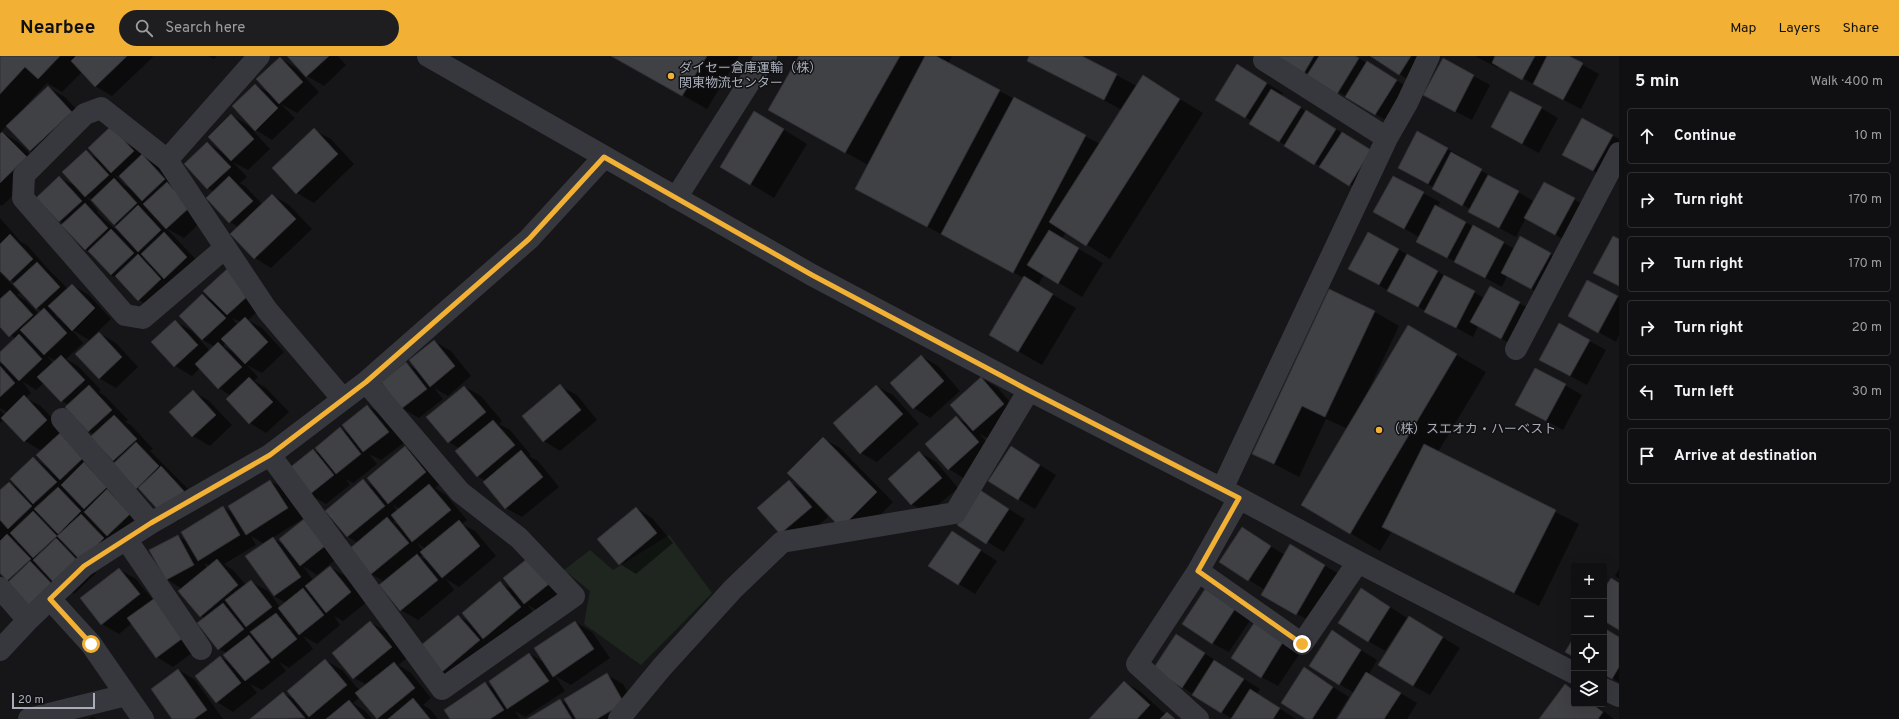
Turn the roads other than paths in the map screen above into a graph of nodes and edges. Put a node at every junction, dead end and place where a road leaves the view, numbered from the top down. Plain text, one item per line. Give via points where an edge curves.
1 (258, 56) edge
2 (428, 56) edge
3 (766, 56) edge
4 (1266, 56) edge
5 (1429, 56) edge
6 (1387, 138) junction
7 (1619, 153) edge
8 (604, 157) junction
9 (167, 160) junction
10 (676, 198) junction
11 (225, 248) junction
12 (1516, 350) dead end
13 (366, 382) junction
14 (1028, 390) junction
15 (342, 398) junction
16 (62, 419) dead end
17 (270, 455) junction
18 (1230, 493) junction
19 (151, 523) junction
20 (126, 539) junction
21 (1358, 562) junction
22 (1198, 571) junction
23 (0, 588) edge
24 (50, 599) junction
25 (28, 620) junction
26 (201, 649) dead end
27 (0, 650) edge
28 (1571, 671) edge
29 (1607, 690) edge
30 (126, 695) junction
31 (1619, 696) edge
32 (29, 719) edge
33 (143, 719) edge
34 (619, 719) edge
35 (1198, 719) edge

1 - 9 street
2 - 8 street
3 - 10 street
4 - 6 street via 1264,60
5 - 6 street
6 - 18 street
7 - 12 street
8 - 10 street
8 - 13 street via 529,239
9 - 11 street
9 - 11 street via 101,108 85,114 24,175 23,198 125,315 143,318
10 - 14 street via 812,275
11 - 15 street via 267,310
13 - 15 street
13 - 17 street via 460,492 519,538 574,596 442,689
14 - 18 street
14 - 34 street via 956,513 782,542 733,589
15 - 17 street
16 - 19 street
17 - 19 street
18 - 21 street
18 - 22 street
19 - 20 street
20 - 24 street via 84,566
20 - 26 street
21 - 22 street via 1302,644
21 - 28 street
22 - 35 street via 1137,664
23 - 25 street
24 - 25 street
24 - 30 street via 91,644
25 - 27 street
29 - 31 street
30 - 32 street
30 - 33 street

